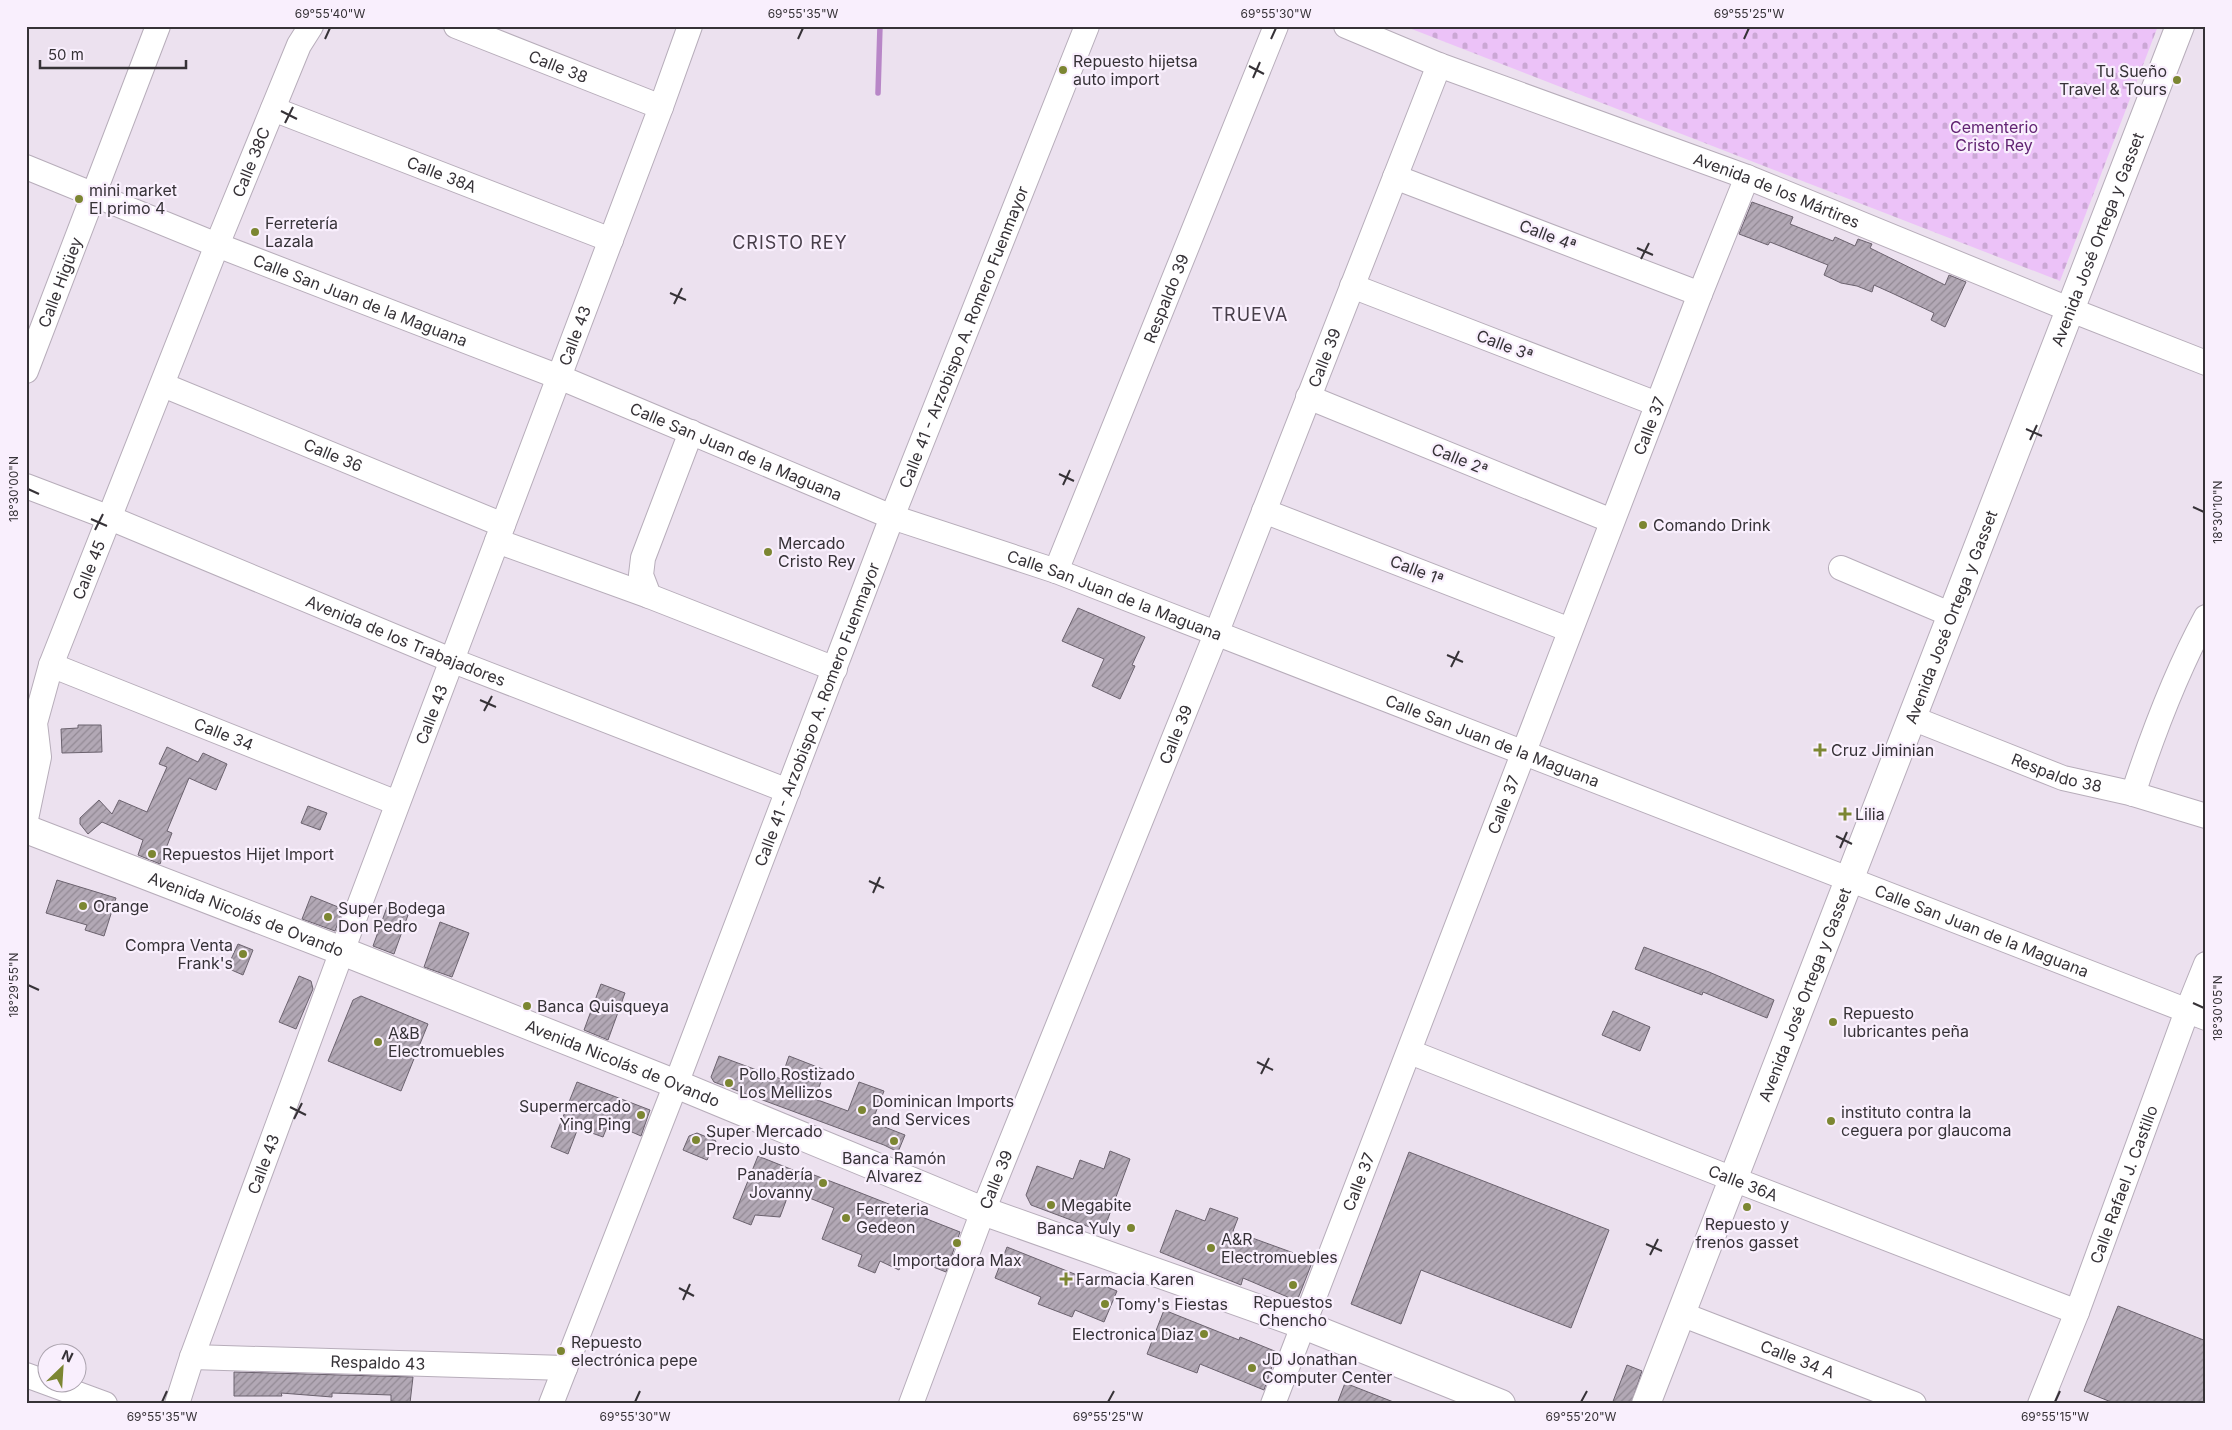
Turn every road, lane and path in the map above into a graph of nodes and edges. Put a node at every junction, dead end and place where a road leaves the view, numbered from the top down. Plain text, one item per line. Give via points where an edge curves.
1 (158, 26) edge
2 (311, 26) edge
3 (456, 26) edge
4 (690, 26) edge
5 (1087, 26) edge
6 (1276, 26) edge
7 (1346, 26) edge
8 (2180, 26) edge
9 (1438, 64) junction
10 (661, 107) junction
11 (273, 109) junction
12 (26, 166) edge
13 (1396, 177) junction
14 (1748, 177) junction
15 (93, 194) junction
16 (611, 240) junction
17 (216, 245) junction
18 (1352, 286) junction
19 (1700, 294) junction
20 (2071, 310) junction
21 (2206, 363) edge
22 (26, 371) edge
23 (559, 376) junction
24 (163, 385) junction
25 (1308, 397) junction
26 (1657, 404) junction
27 (691, 432) junction
28 (26, 486) edge
29 (1264, 511) junction
30 (892, 517) junction
31 (110, 518) junction
32 (1612, 521) junction
33 (500, 533) junction
34 (1841, 568) dead end
35 (1056, 571) junction
36 (649, 596) junction
37 (1952, 615) junction
38 (2206, 617) edge
39 (1570, 630) junction
40 (1216, 634) junction
41 (452, 660) junction
42 (52, 665) junction
43 (835, 668) junction
44 (31, 716) edge
45 (1912, 718) junction
46 (1524, 753) junction
47 (788, 791) junction
48 (2133, 794) junction
49 (397, 803) junction
50 (2206, 816) edge
51 (26, 819) edge
52 (26, 829) edge
53 (1850, 880) junction
54 (342, 951) junction
55 (2206, 964) edge
56 (2196, 1014) edge
57 (1410, 1052) junction
58 (676, 1084) junction
59 (1733, 1180) junction
60 (984, 1211) junction
61 (2077, 1312) junction
62 (1681, 1314) junction
63 (1304, 1325) junction
64 (192, 1357) junction
65 (565, 1368) junction
66 (26, 1375) edge
67 (105, 1404) edge
68 (178, 1404) edge
69 (551, 1404) edge
70 (911, 1404) edge
71 (1273, 1404) edge
72 (1501, 1404) edge
73 (1646, 1404) edge
74 (1914, 1404) edge
75 (2040, 1404) edge

1 - 15 street, Calle Higüey
2 - 11 street, Calle 38C via 299,46
3 - 10 street, Calle 38
4 - 10 street, Calle 43
5 - 30 street, Calle 41 - Arzobispo A. Romero Fuenmayor
6 - 35 street, Respaldo 39
7 - 9 street, Avenida de los Mártires
8 - 20 street, Avenida José Ortega y Gasset
9 - 13 street, Calle 39
9 - 14 street, Avenida de los Mártires
10 - 16 street, Calle 43
11 - 16 street, Calle 38A
11 - 17 street, Calle 38C
12 - 15 street, Calle San Juan de la Maguana
13 - 18 street, Calle 39
13 - 19 street, Calle 4ª
14 - 19 street, Calle 37
14 - 20 street, Avenida de los Mártires
15 - 17 street, Calle San Juan de la Maguana
15 - 22 street, Calle Higüey
16 - 23 street, Calle 43
17 - 23 street, Calle San Juan de la Maguana
17 - 24 street, Calle 45
18 - 25 street, Calle 39
18 - 26 street, Calle 3ª
19 - 26 street, Calle 37
20 - 21 street, Avenida de los Mártires
20 - 37 street, Avenida José Ortega y Gasset
23 - 27 street, Calle San Juan de la Maguana
23 - 33 street, Calle 43
24 - 31 street, Calle 45
24 - 33 street, Calle 36
25 - 29 street, Calle 39
25 - 32 street, Calle 2ª
26 - 32 street, Calle 37
27 - 30 street, Calle San Juan de la Maguana
27 - 36 street via 643,558 641,575
28 - 31 street, Avenida de los Trabajadores
29 - 39 street, Calle 1ª
29 - 40 street, Calle 39
30 - 35 street, Calle San Juan de la Maguana
30 - 43 street, Calle 41 - Arzobispo A. Romero Fuenmayor
31 - 41 street, Avenida de los Trabajadores
31 - 42 street, Calle 45
32 - 39 street, Calle 37
33 - 36 street, Calle 36
33 - 41 street, Calle 43
34 - 37 street
35 - 40 street, Calle San Juan de la Maguana
36 - 43 street, Calle 36
37 - 45 street, Avenida José Ortega y Gasset
38 - 48 street via 2154,728
39 - 46 street, Calle 37
40 - 46 street, Calle San Juan de la Maguana
40 - 60 street, Calle 39
41 - 47 street, Avenida de los Trabajadores
41 - 49 street, Calle 43
42 - 44 street, Calle 45
42 - 49 street, Calle 34
43 - 47 street, Calle 41 - Arzobispo A. Romero Fuenmayor
44 - 51 street, Calle 45 via 40,757
45 - 48 street, Respaldo 38 via 2062,778
45 - 53 street, Avenida José Ortega y Gasset
46 - 53 street, Calle San Juan de la Maguana
46 - 57 street, Calle 37
47 - 58 street, Calle 41 - Arzobispo A. Romero Fuenmayor
48 - 50 street, Respaldo 38
49 - 54 street, Calle 43
52 - 54 street, Avenida Nicolás de Ovando
53 - 56 street, Calle San Juan de la Maguana
53 - 59 street, Avenida José Ortega y Gasset
54 - 58 street, Avenida Nicolás de Ovando
54 - 64 street, Calle 43
55 - 56 street, Calle Rafael J. Castillo
56 - 61 street, Calle Rafael J. Castillo
57 - 59 street, Calle 36A
57 - 63 street, Calle 37
58 - 60 street, Avenida Nicolás de Ovando
58 - 65 street, Calle 41 - Arzobispo A. Romero Fuenmayor
59 - 61 street, Calle 36A
59 - 62 street, Avenida José Ortega y Gasset
60 - 63 street, Avenida Nicolás de Ovando
60 - 70 street, Calle 39
61 - 75 street, Calle Rafael J. Castillo
62 - 73 street, Avenida José Ortega y Gasset
62 - 74 street, Calle 34 A
63 - 71 street, Calle 37
63 - 72 street, Avenida Nicolás de Ovando
64 - 65 street, Respaldo 43
64 - 68 street, Calle 43
65 - 69 street, Calle 41 - Arzobispo A. Romero Fuenmayor
66 - 67 street

